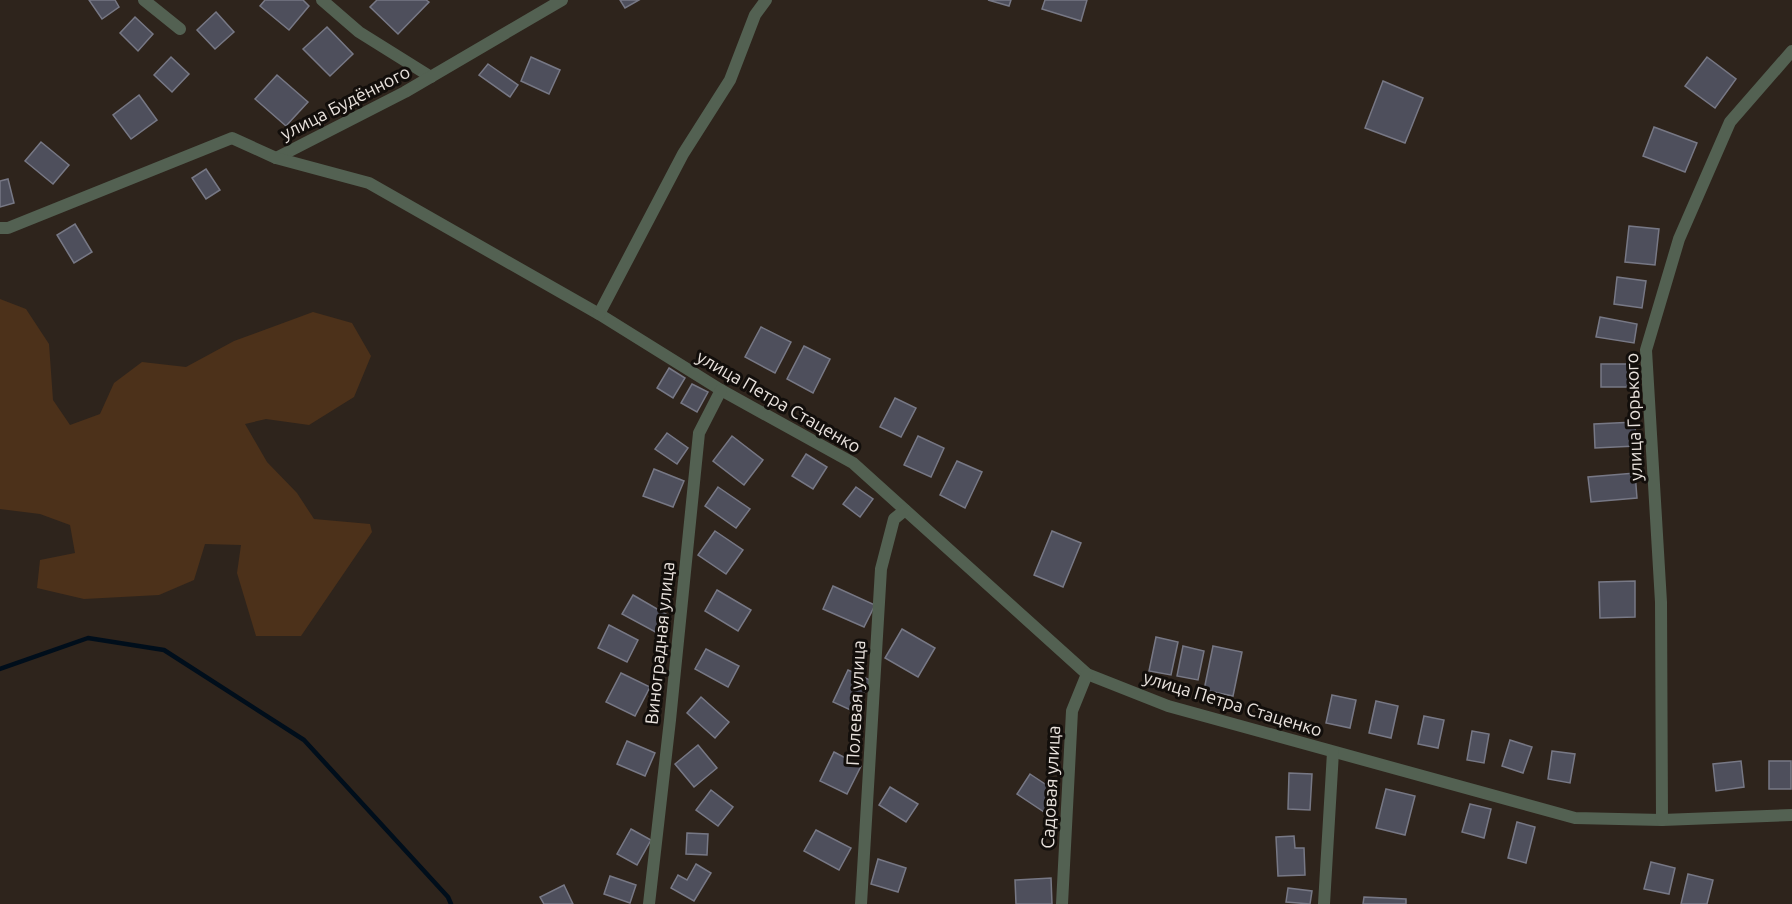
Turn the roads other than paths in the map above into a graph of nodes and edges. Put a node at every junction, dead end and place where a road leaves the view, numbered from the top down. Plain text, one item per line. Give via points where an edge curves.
1 (144, 0) edge
2 (322, 0) edge
3 (562, 0) edge
4 (766, 0) edge
5 (180, 29) dead end
6 (1792, 51) edge
7 (431, 77) junction
8 (276, 158) junction
9 (0, 228) edge
10 (599, 314) junction
11 (721, 390) junction
12 (904, 510) junction
13 (1087, 674) junction
14 (1333, 752) junction
15 (1792, 814) edge
16 (1662, 820) junction
17 (649, 904) edge
18 (861, 904) edge
19 (1062, 904) edge
20 (1324, 904) edge

1 - 5 street
2 - 7 street via 359,32
3 - 7 street, улица Будённого
4 - 10 street via 755,15 730,80 683,154
6 - 16 street, улица Горького via 1730,122 1679,239 1646,350 1661,602
7 - 8 street, улица Будённого
8 - 9 street, улица Будённого via 232,138
8 - 10 street, улица Петра Стаценко via 369,183
10 - 11 street, улица Петра Стаценко
11 - 12 street, улица Петра Стаценко via 853,463
11 - 17 street, Виноградная улица via 699,433
12 - 13 street, улица Петра Стаценко
12 - 18 street, Полевая улица via 894,519 881,569
13 - 14 street, улица Петра Стаценко via 1168,706
13 - 19 street, Садовая улица via 1072,711
14 - 16 street, улица Петра Стаценко via 1575,818
14 - 20 street
15 - 16 street, улица Петра Стаценко

